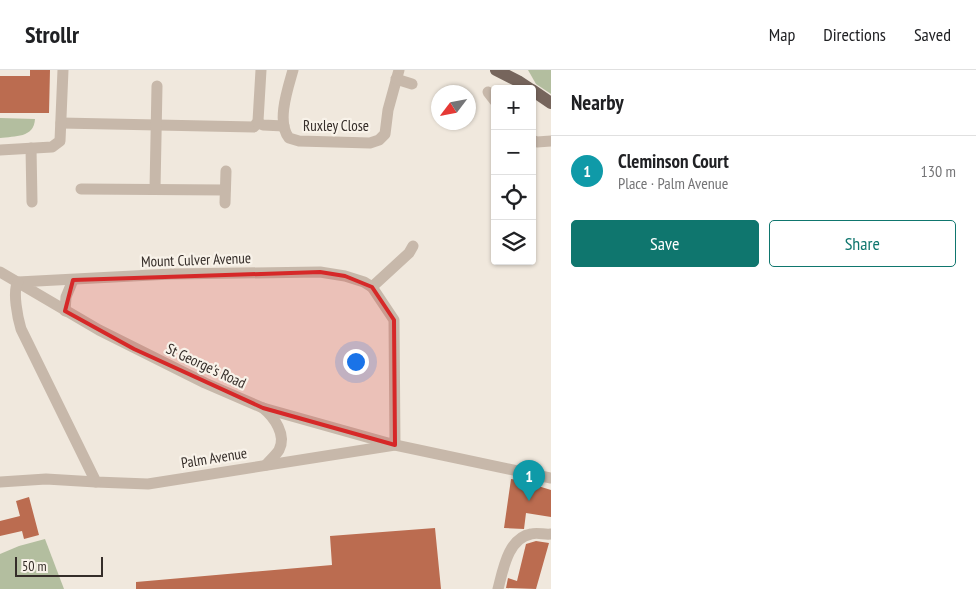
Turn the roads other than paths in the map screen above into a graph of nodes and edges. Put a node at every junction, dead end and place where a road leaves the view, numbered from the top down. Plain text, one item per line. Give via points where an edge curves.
1 (63, 70) edge
2 (261, 70) edge
3 (293, 70) edge
4 (496, 70) edge
5 (520, 70) edge
6 (397, 74) edge
7 (412, 84) dead end
8 (157, 86) dead end
9 (537, 93) edge
10 (551, 115) edge
11 (61, 123) junction
12 (258, 123) junction
13 (156, 126) junction
14 (284, 126) junction
15 (551, 140) edge
16 (536, 142) edge
17 (31, 148) junction
18 (0, 150) edge
19 (226, 172) dead end
20 (81, 189) dead end
21 (155, 189) junction
22 (225, 190) junction
23 (32, 202) dead end
24 (225, 203) dead end
25 (413, 246) dead end
26 (0, 272) edge
27 (73, 280) junction
28 (18, 282) junction
29 (372, 287) junction
30 (65, 311) junction
31 (263, 408) junction
32 (395, 445) junction
33 (266, 465) junction
34 (551, 478) edge
35 (0, 482) edge
36 (96, 482) junction
37 (551, 534) edge
38 (498, 589) edge

1 - 11 street
2 - 12 street
3 - 14 street, Ruxley Close via 285,97
4 - 9 main road
5 - 9 main road
6 - 7 street
6 - 14 street, Ruxley Close via 385,134 379,140 370,143 299,141 290,138
8 - 13 street
9 - 10 main road
11 - 13 street
11 - 17 street via 58,144
12 - 13 street via 252,127
12 - 14 street
13 - 21 street
15 - 16 street
17 - 18 street
17 - 23 street
19 - 22 street
20 - 21 street
21 - 22 street
22 - 24 street
25 - 29 street
26 - 28 street, St George's Road
27 - 28 street, Mount Culver Avenue
27 - 29 street, Mount Culver Avenue via 171,274 320,272 345,276
27 - 30 street via 66,297
28 - 30 street, St George's Road
28 - 36 street via 15,287 21,329
29 - 32 street via 394,320
30 - 31 street, St George's Road via 134,349
31 - 32 street, St George's Road
31 - 33 street via 272,416 281,436 279,451
32 - 33 street, Palm Avenue
32 - 34 street, Palm Avenue
33 - 36 street, Palm Avenue via 148,484
35 - 36 street, Palm Avenue via 46,479
37 - 38 street via 533,533 518,540

